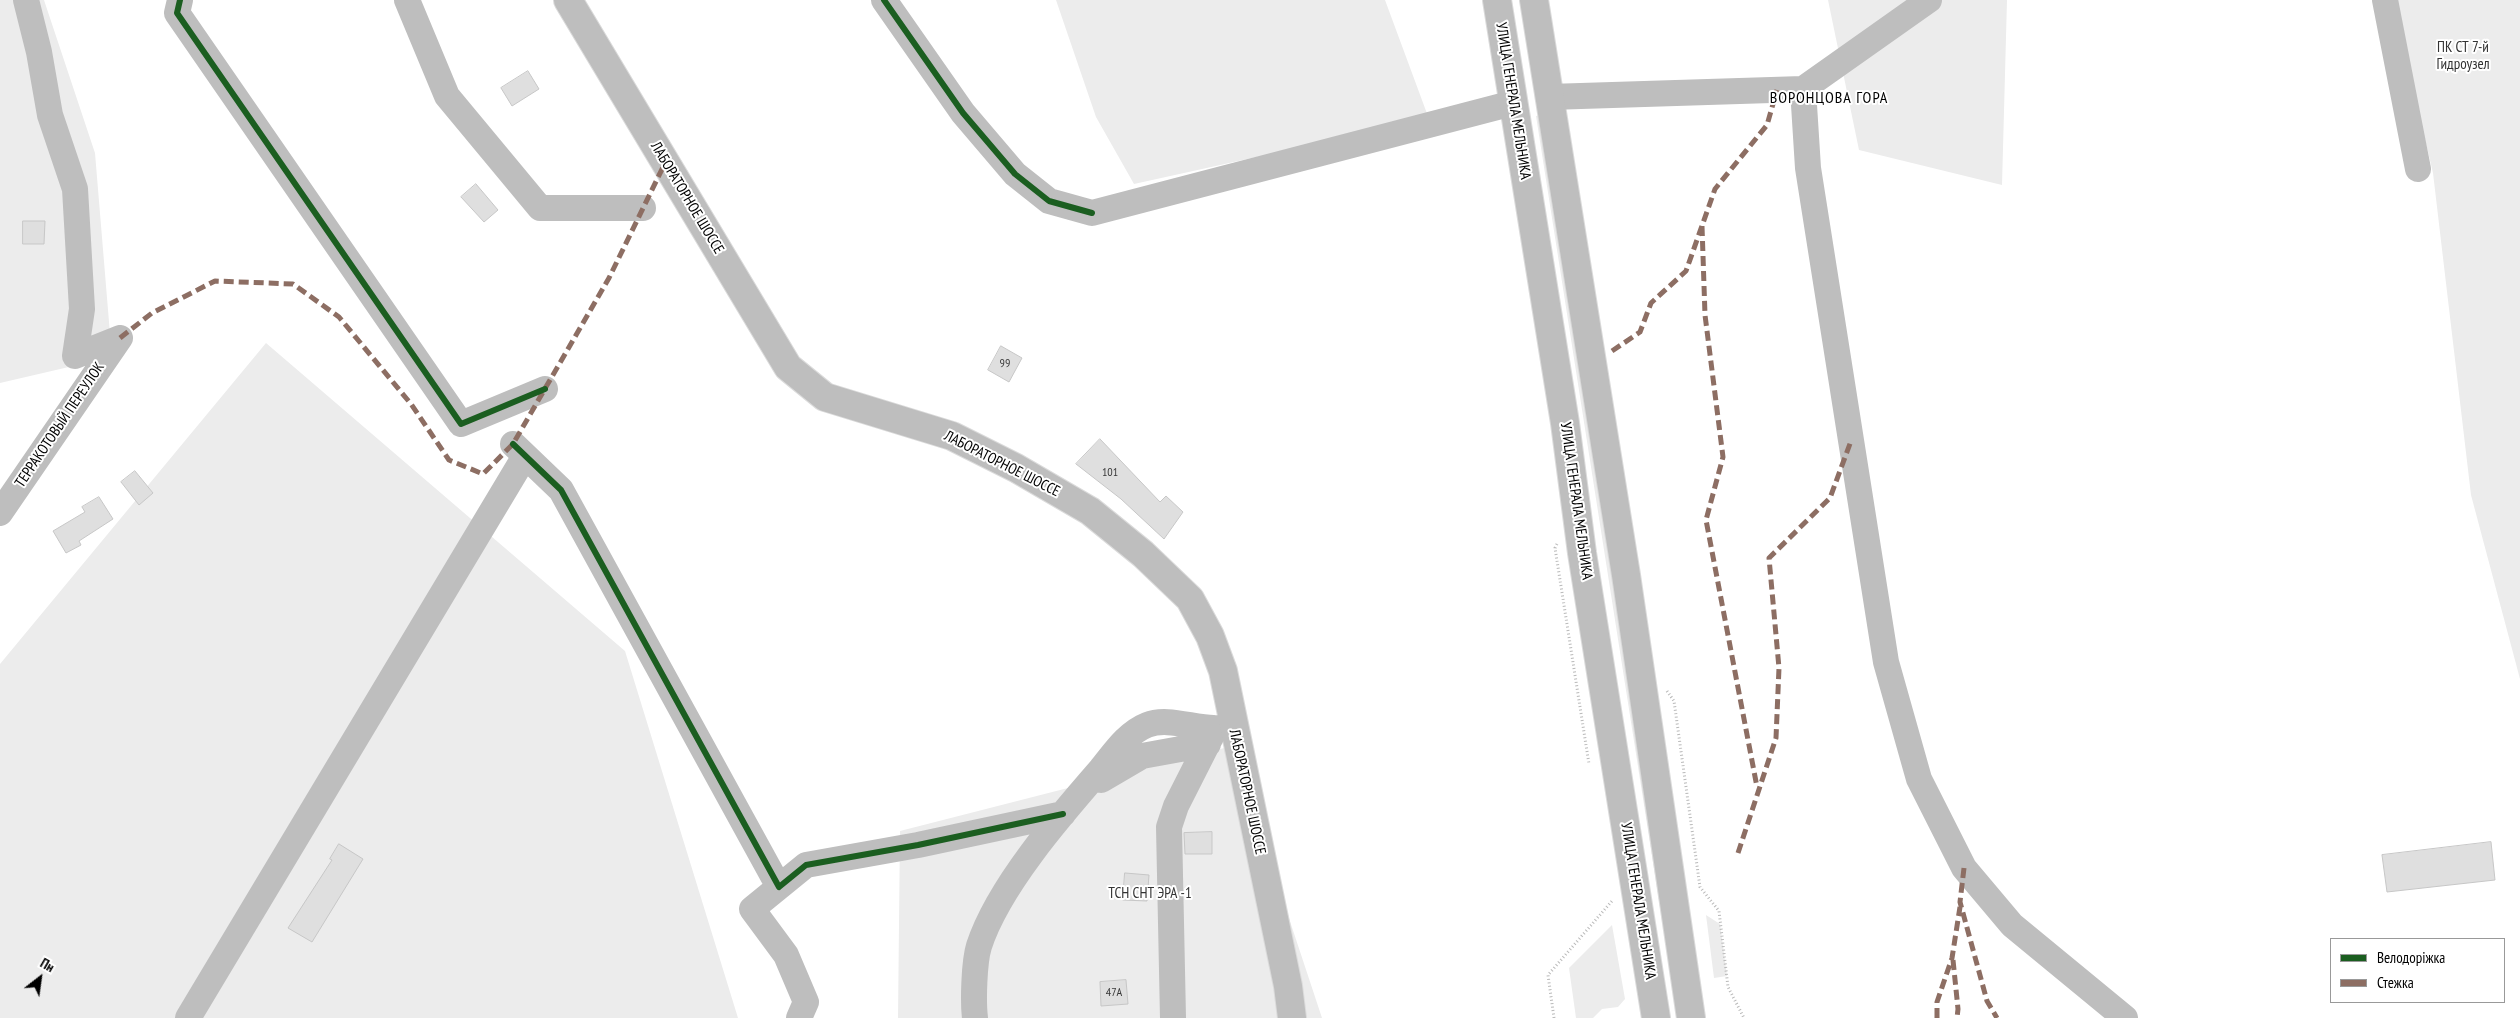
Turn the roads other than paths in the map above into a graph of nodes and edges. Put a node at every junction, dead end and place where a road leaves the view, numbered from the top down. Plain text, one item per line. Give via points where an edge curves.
1 (26, 0) edge
2 (180, 0) edge
3 (407, 0) edge
4 (568, 0) edge
5 (884, 0) edge
6 (1497, 0) edge
7 (1534, 0) edge
8 (1929, 0) edge
9 (2385, 0) edge
10 (1803, 89) junction
11 (1550, 98) junction
12 (1513, 103) junction
13 (2418, 169) dead end
14 (643, 208) dead end
15 (545, 389) dead end
16 (0, 513) edge
17 (1219, 733) junction
18 (1063, 814) junction
19 (779, 887) junction
20 (1689, 1008) edge
21 (1655, 1010) edge
22 (188, 1018) edge
23 (799, 1018) edge
24 (975, 1018) edge
25 (1173, 1018) edge
26 (1292, 1018) edge
27 (2125, 1018) edge

1 - 16 street, ТЕРРАКОТОВЫЙ ПЕРЕУЛОК via 50,115 75,189 82,309 75,356 120,338
2 - 15 street via 177,13 461,424
3 - 14 street via 447,96 540,208
4 - 17 main road, ЛАБОРАТОРНОЕ ШОССЕ via 788,367 825,397 952,436 1016,468 1090,511 1143,554 1190,599 1210,636 1223,671
5 - 12 street via 963,113 1016,174 1049,200 1092,213
6 - 12 main road, УЛИЦА ГЕНЕРАЛА МЕЛЬНИКА
7 - 11 main road, УЛИЦА ГЕНЕРАЛА МЕЛЬНИКА
8 - 10 street
9 - 13 street
10 - 11 street
10 - 27 street via 1808,168 1886,662 1919,780 1964,868 2012,925
11 - 12 main road
11 - 20 main road, УЛИЦА ГЕНЕРАЛА МЕЛЬНИКА
12 - 21 main road, УЛИЦА ГЕНЕРАЛА МЕЛЬНИКА
17 - 18 street via 1168,723 1149,724 1134,732
17 - 25 street via 1176,806 1168,827
17 - 26 main road, ЛАБОРАТОРНОЕ ШОССЕ via 1288,986
18 - 19 street via 806,865
18 - 24 street via 1032,853 998,905 979,948
19 - 22 street via 561,490 519,450
19 - 23 street via 752,909 786,955 806,1002
20 - 21 main road, УЛИЦА ГЕНЕРАЛА МЕЛЬНИКА via 1672,1015

